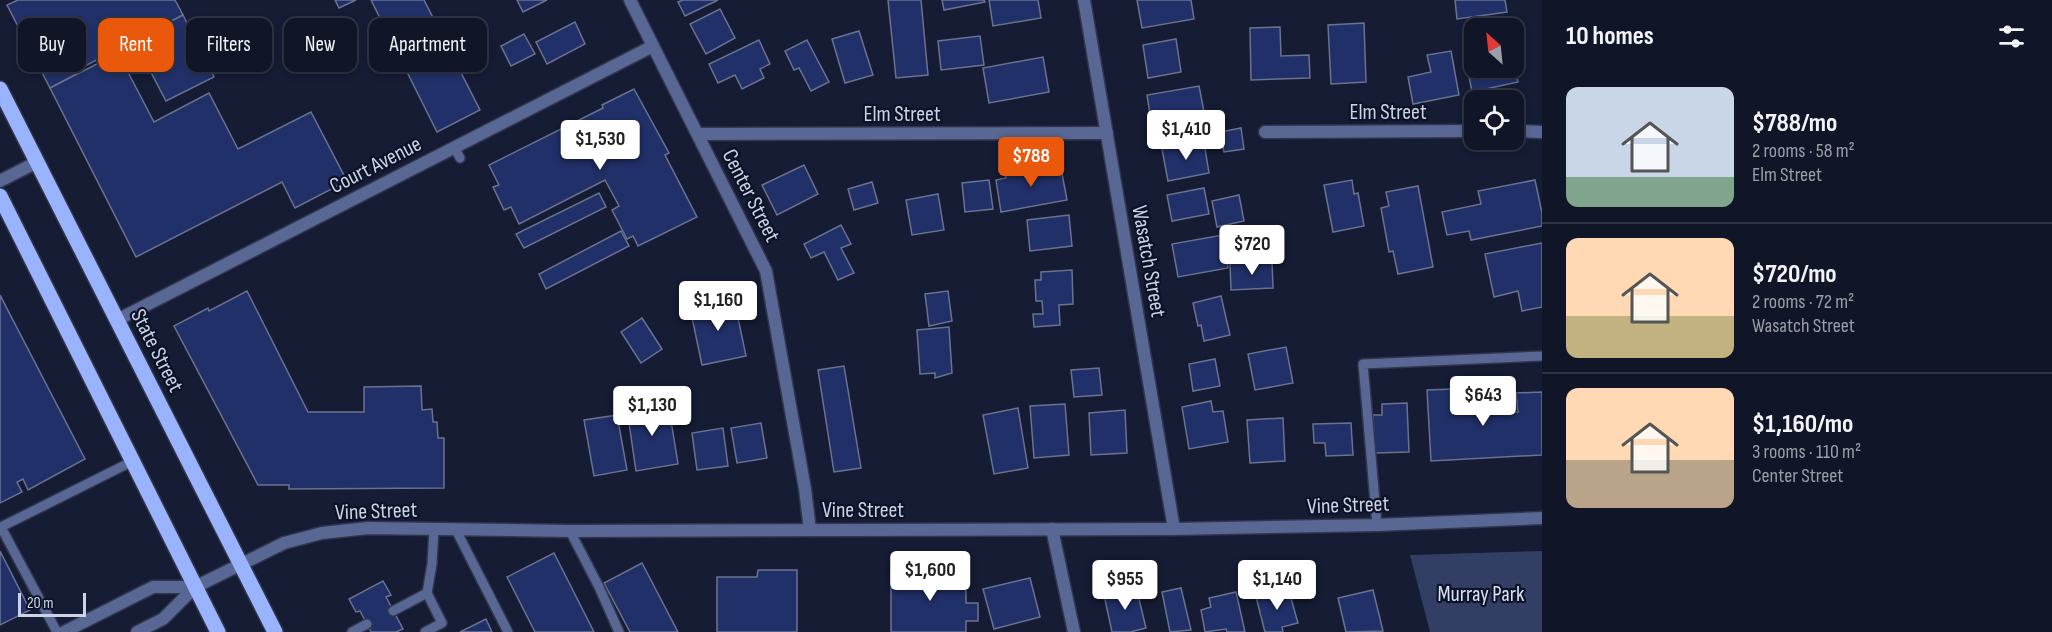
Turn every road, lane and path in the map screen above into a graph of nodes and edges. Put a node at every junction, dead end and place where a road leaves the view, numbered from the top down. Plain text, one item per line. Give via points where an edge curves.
1 (630, 0) edge
2 (1084, 0) edge
3 (653, 46) junction
4 (0, 89) edge
5 (1265, 132) dead end
6 (1464, 132) edge
7 (1524, 132) edge
8 (1542, 132) edge
9 (1107, 133) junction
10 (698, 134) junction
11 (37, 162) junction
12 (0, 181) edge
13 (0, 196) edge
14 (117, 320) junction
15 (1542, 356) edge
16 (133, 461) junction
17 (1542, 518) edge
18 (1377, 525) junction
19 (1, 527) edge
20 (434, 529) junction
21 (1052, 529) junction
22 (456, 530) junction
23 (810, 530) junction
24 (1174, 530) junction
25 (570, 531) junction
26 (240, 564) junction
27 (195, 587) junction
28 (427, 593) junction
29 (393, 611) dead end
30 (367, 624) dead end
31 (57, 632) edge
32 (64, 632) edge
33 (138, 632) edge
34 (218, 632) edge
35 (275, 632) edge
36 (352, 632) edge
37 (425, 632) edge
38 (508, 632) edge
39 (620, 632) edge
40 (1074, 632) edge

1 - 3 street, Center Street
2 - 9 street, Wasatch Street
3 - 10 street, Center Street
3 - 14 street, Court Avenue via 457,153
4 - 11 main road, State Street
5 - 6 street, Elm Street
7 - 8 street
9 - 10 street, Elm Street
9 - 24 street, Wasatch Street
10 - 23 street, Center Street via 766,271
11 - 12 street
11 - 14 main road, State Street
13 - 16 main road
14 - 26 main road, State Street
15 - 18 lane via 1363,364
16 - 19 lane
16 - 27 main road
17 - 18 street, Vine Street
18 - 24 street, Vine Street
19 - 31 lane
20 - 22 street, Vine Street
20 - 26 street, Vine Street via 368,528 322,533 284,543
20 - 28 lane
21 - 23 street, Vine Street
21 - 24 street, Vine Street
21 - 40 street
22 - 25 street, Vine Street
22 - 38 lane
23 - 25 street, Vine Street
25 - 39 lane
26 - 27 street, Vine Street
26 - 35 main road, State Street
27 - 32 street, Vine Street via 153,587
27 - 33 street, Vine Street via 163,619
27 - 34 main road
28 - 29 lane
28 - 37 lane via 442,623
30 - 36 lane

